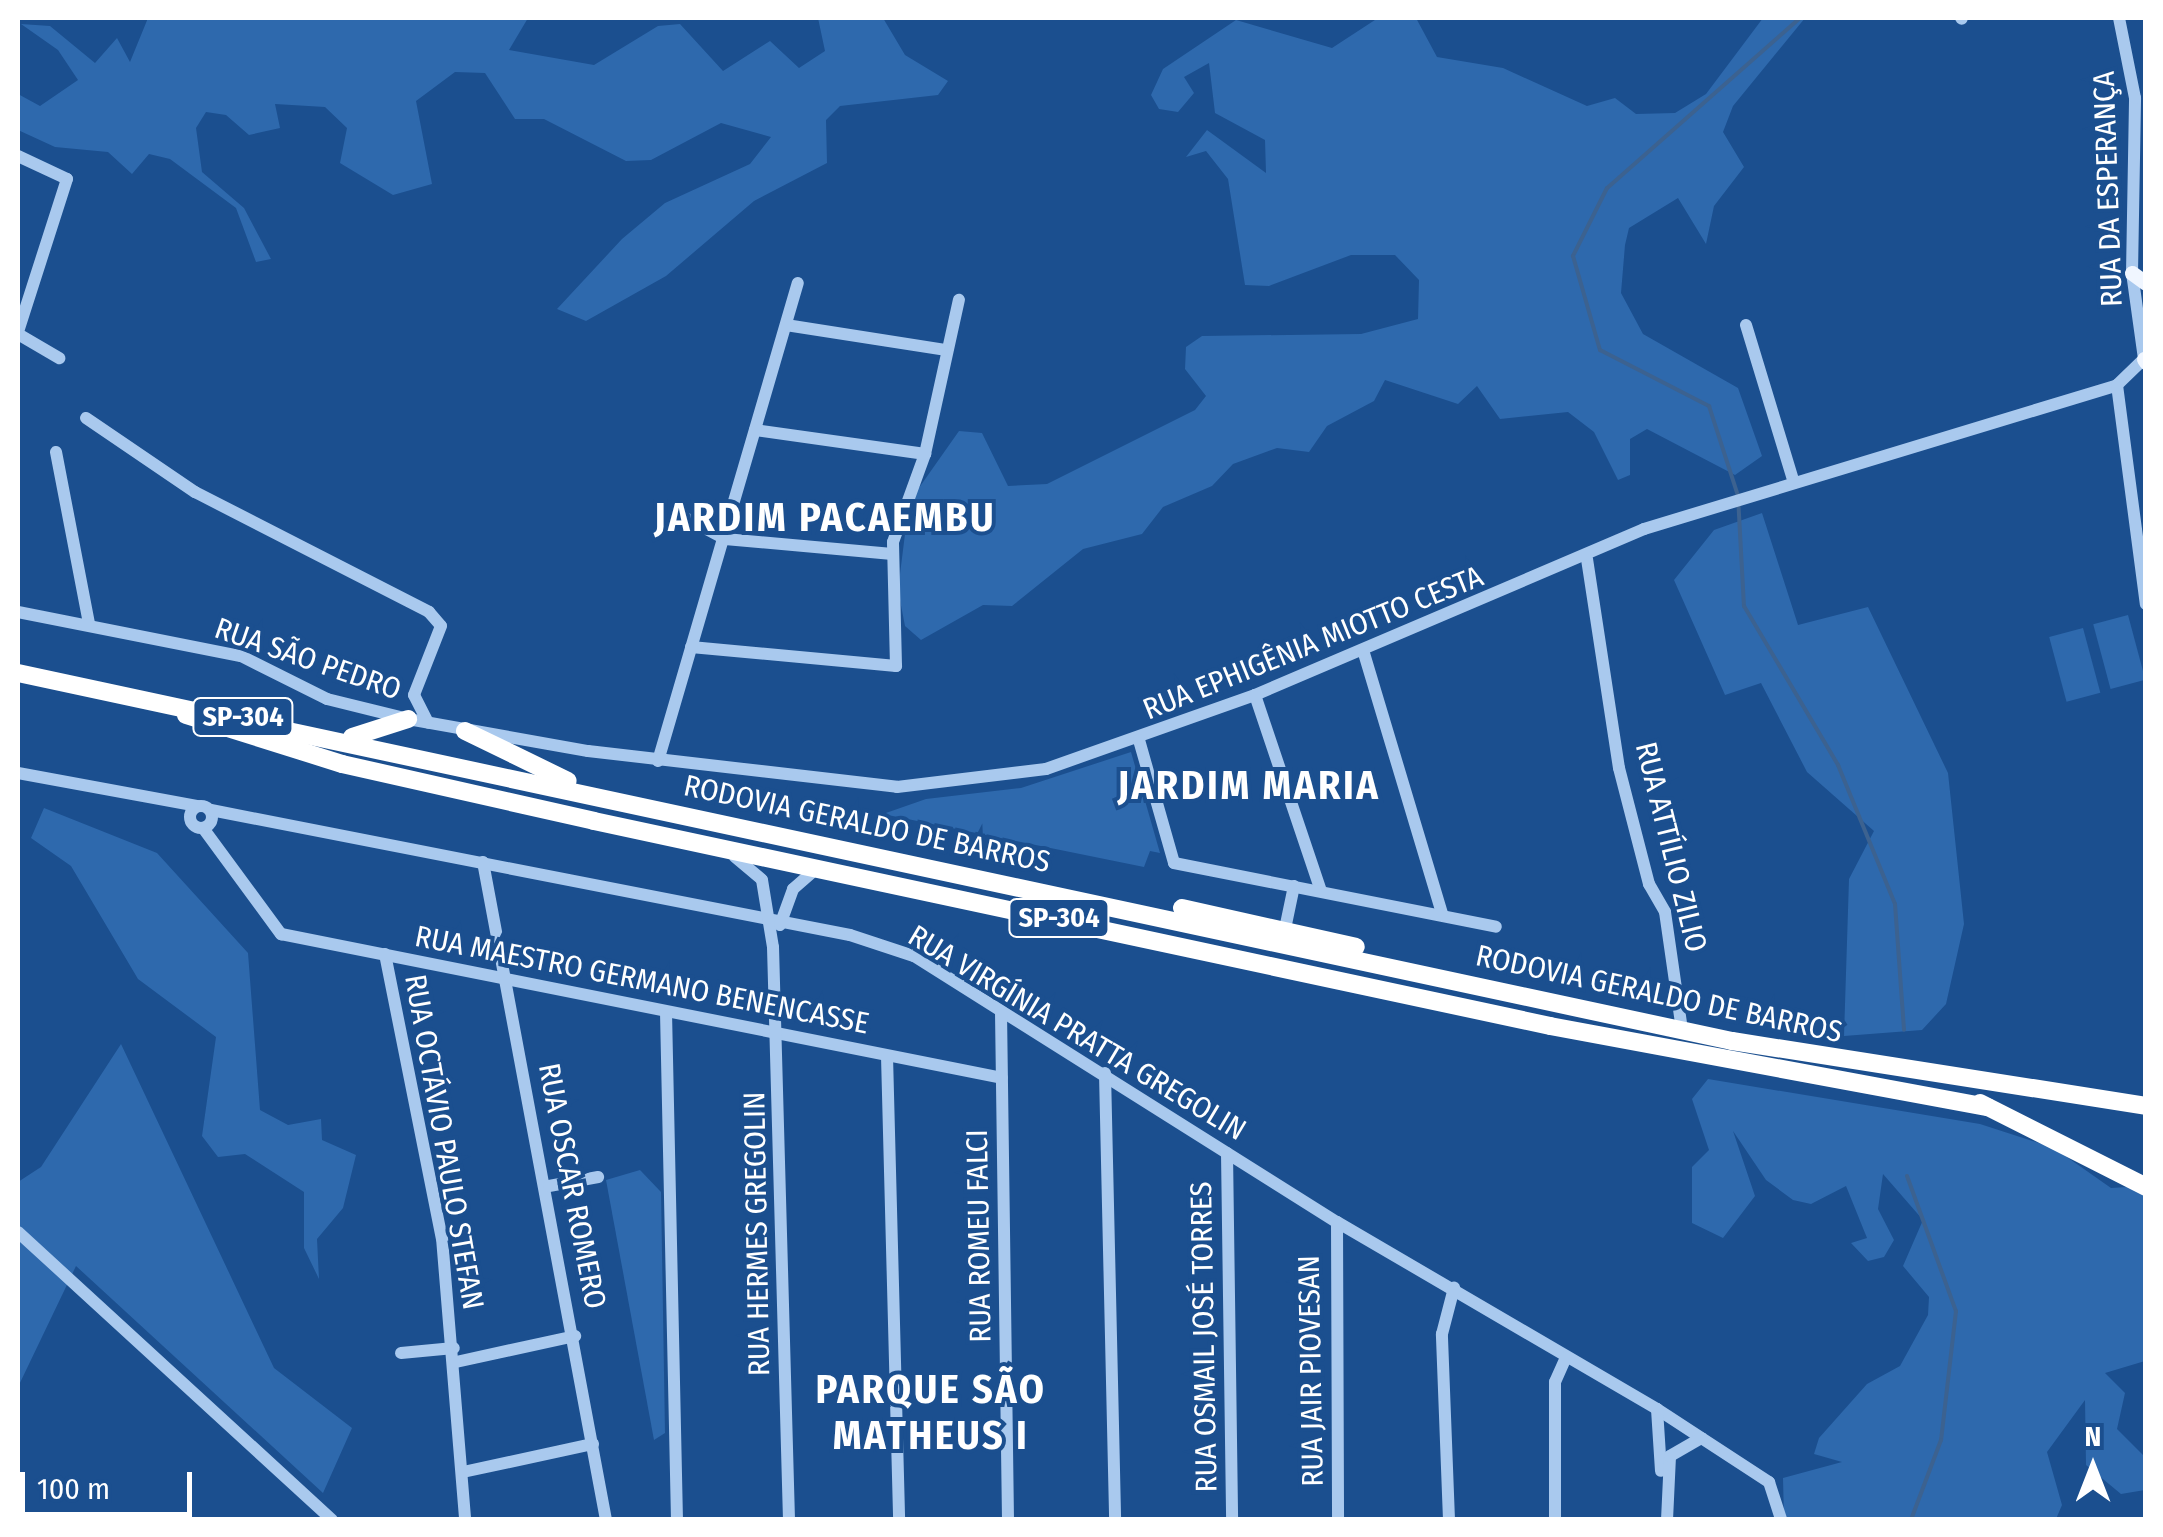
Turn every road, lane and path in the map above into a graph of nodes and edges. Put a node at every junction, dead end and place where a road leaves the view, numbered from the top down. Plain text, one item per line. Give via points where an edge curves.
1 (2119, 18) edge
2 (18, 156) edge
3 (2139, 278) edge
4 (798, 283) dead end
5 (959, 300) dead end
6 (786, 325) junction
7 (1746, 325) dead end
8 (18, 333) edge
9 (944, 350) junction
10 (59, 358) dead end
11 (2144, 360) edge
12 (2117, 385) junction
13 (86, 418) dead end
14 (755, 430) junction
15 (56, 452) dead end
16 (925, 454) junction
17 (1794, 483) junction
18 (682, 516) dead end
19 (725, 539) junction
20 (892, 554) junction
21 (1588, 559) junction
22 (2146, 604) edge
23 (18, 612) edge
24 (89, 624) junction
25 (691, 647) junction
26 (1363, 650) junction
27 (18, 673) edge
28 (1255, 695) junction
29 (139, 696) junction
30 (408, 719) junction
31 (428, 723) junction
32 (464, 730) junction
33 (348, 738) junction
34 (1140, 740) junction
35 (658, 761) junction
36 (18, 773) edge
37 (595, 794) junction
38 (204, 808) junction
39 (705, 842) junction
40 (483, 862) junction
41 (820, 867) junction
42 (1294, 886) junction
43 (765, 889) junction
44 (1321, 891) junction
45 (1118, 907) junction
46 (746, 914) junction
47 (1442, 914) junction
48 (775, 920) junction
49 (1496, 927) dead end
50 (1285, 929) junction
51 (385, 954) junction
52 (504, 978) junction
53 (1461, 980) junction
54 (666, 1012) junction
55 (1001, 1012) junction
56 (1682, 1030) junction
57 (776, 1031) junction
58 (887, 1056) junction
59 (1105, 1073) junction
60 (1937, 1077) junction
61 (1002, 1078) junction
62 (2146, 1106) edge
63 (1988, 1107) junction
64 (1226, 1154) junction
65 (598, 1176) dead end
66 (549, 1186) junction
67 (2146, 1188) edge
68 (1337, 1222) junction
69 (18, 1232) edge
70 (1454, 1288) junction
71 (575, 1336) junction
72 (401, 1353) dead end
73 (455, 1355) junction
74 (1566, 1357) junction
75 (1657, 1408) junction
76 (1701, 1438) junction
77 (594, 1444) junction
78 (463, 1472) junction
79 (1666, 1493) junction
80 (332, 1520) edge
81 (465, 1520) edge
82 (606, 1520) edge
83 (676, 1520) edge
84 (789, 1520) edge
85 (899, 1520) edge
86 (1008, 1520) edge
87 (1115, 1520) edge
88 (1232, 1520) edge
89 (1338, 1520) edge
90 (1449, 1520) edge
91 (1555, 1520) edge
92 (1667, 1520) edge
93 (1781, 1520) edge

1 - 3 street, RUA DA ESPERANÇA via 2135,98
2 - 8 street via 67,179
3 - 11 street, RUA DA ESPERANÇA
4 - 6 street
5 - 9 street
6 - 9 street
6 - 14 street
7 - 17 street
8 - 10 street
9 - 16 street
11 - 12 street, RUA EPHIGÊNIA MIOTTO CESTA
12 - 17 street, RUA EPHIGÊNIA MIOTTO CESTA
12 - 22 street
13 - 31 street via 195,492 429,612 441,626 414,695
14 - 16 street
14 - 19 street
15 - 24 street
16 - 20 street
17 - 21 street, RUA EPHIGÊNIA MIOTTO CESTA via 1644,530
18 - 19 street
19 - 20 street
19 - 25 street
20 - 25 street via 900,656 888,668
21 - 26 street, RUA EPHIGÊNIA MIOTTO CESTA
21 - 56 street, RUA ATTÍLIO ZILIO via 1619,768 1649,884 1666,912
23 - 24 street, RUA SÃO PEDRO
24 - 30 street, RUA SÃO PEDRO via 240,656 327,699
25 - 35 street
26 - 28 street, RUA EPHIGÊNIA MIOTTO CESTA
26 - 47 street
27 - 29 highway, RODOVIA GERALDO DE BARROS / SP-304
28 - 34 street, RUA EPHIGÊNIA MIOTTO CESTA
28 - 44 street
29 - 33 highway, RODOVIA GERALDO DE BARROS / SP-304
29 - 39 highway, RODOVIA GERALDO DE BARROS / SP-304 via 342,764
30 - 31 street, RUA SÃO PEDRO
30 - 33 highway
31 - 32 street, RUA SÃO PEDRO
32 - 35 street, RUA EPHIGÊNIA MIOTTO CESTA
32 - 37 highway
33 - 37 highway, RODOVIA GERALDO DE BARROS / SP-304
34 - 35 street, RUA EPHIGÊNIA MIOTTO CESTA via 958,786
34 - 42 street via 1174,863
36 - 38 street, RUA VIRGÍNIA PRATTA GREGOLIN
37 - 45 highway, RODOVIA GERALDO DE BARROS / SP-304
38 - 40 street, RUA VIRGÍNIA PRATTA GREGOLIN
38 - 51 street, RUA MAESTRO GERMANO BENENCASSE via 190,819 203,828 273,930
39 - 41 highway, RODOVIA GERALDO DE BARROS / SP-304
39 - 43 street via 746,862
40 - 46 street, RUA VIRGÍNIA PRATTA GREGOLIN
40 - 52 street, RUA OSCAR ROMERO
41 - 48 street via 798,881
41 - 63 highway, RODOVIA GERALDO DE BARROS / SP-304 via 1550,1026
42 - 44 street
42 - 50 street
43 - 46 street
43 - 48 street, RUA HERMES GREGOLIN
44 - 47 street
45 - 50 highway via 1171,906
45 - 53 highway, RODOVIA GERALDO DE BARROS / SP-304
46 - 48 street, RUA VIRGÍNIA PRATTA GREGOLIN
47 - 49 street
48 - 55 street, RUA VIRGÍNIA PRATTA GREGOLIN via 896,948
48 - 57 street, RUA HERMES GREGOLIN
50 - 53 highway
51 - 52 street, RUA MAESTRO GERMANO BENENCASSE
51 - 73 street, RUA OCTÁVIO PAULO STEFAN via 442,1238
52 - 54 street, RUA MAESTRO GERMANO BENENCASSE
52 - 66 street, RUA OSCAR ROMERO
53 - 56 highway, RODOVIA GERALDO DE BARROS / SP-304
54 - 57 street, RUA MAESTRO GERMANO BENENCASSE
54 - 83 street
55 - 59 street, RUA VIRGÍNIA PRATTA GREGOLIN
55 - 61 street, RUA ROMEU FALCI
56 - 60 highway, RODOVIA GERALDO DE BARROS / SP-304
57 - 58 street, RUA MAESTRO GERMANO BENENCASSE
57 - 84 street, RUA HERMES GREGOLIN
58 - 61 street, RUA MAESTRO GERMANO BENENCASSE
58 - 85 street
59 - 64 street, RUA VIRGÍNIA PRATTA GREGOLIN
59 - 87 street
60 - 62 highway, RODOVIA GERALDO DE BARROS / SP-304
60 - 63 highway
61 - 86 street, RUA ROMEU FALCI
63 - 67 highway
64 - 68 street, RUA VIRGÍNIA PRATTA GREGOLIN
64 - 88 street, RUA OSMAIL JOSÉ TORRES
65 - 66 street
66 - 71 street, RUA OSCAR ROMERO
68 - 70 street, RUA VIRGÍNIA PRATTA GREGOLIN
68 - 89 street, RUA JAIR PIOVESAN
69 - 80 street
70 - 74 street, RUA VIRGÍNIA PRATTA GREGOLIN
70 - 90 street via 1442,1334
71 - 73 street
71 - 77 street, RUA OSCAR ROMERO
72 - 73 street
73 - 78 street, RUA OCTÁVIO PAULO STEFAN
74 - 75 street, RUA VIRGÍNIA PRATTA GREGOLIN
74 - 91 street via 1555,1382
75 - 76 street, RUA VIRGÍNIA PRATTA GREGOLIN
75 - 79 street
76 - 79 street via 1674,1449
76 - 93 street, RUA VIRGÍNIA PRATTA GREGOLIN via 1778,1490
77 - 78 street
77 - 82 street, RUA OSCAR ROMERO
78 - 81 street, RUA OCTÁVIO PAULO STEFAN
79 - 92 street

